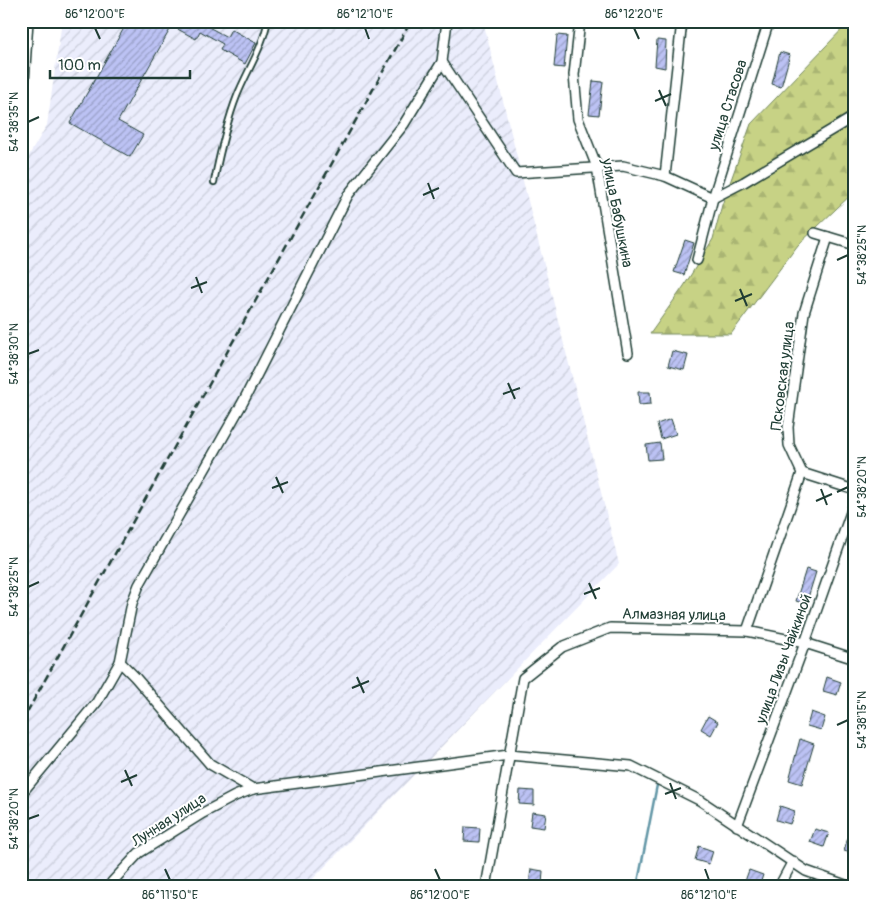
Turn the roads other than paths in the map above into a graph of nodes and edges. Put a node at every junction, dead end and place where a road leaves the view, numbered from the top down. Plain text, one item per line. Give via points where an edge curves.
1 (28, 21) edge
2 (268, 21) edge
3 (447, 21) edge
4 (580, 21) edge
5 (682, 21) edge
6 (769, 21) edge
7 (442, 62) junction
8 (23, 86) edge
9 (855, 116) edge
10 (21, 129) edge
11 (597, 167) junction
12 (665, 176) junction
13 (214, 182) dead end
14 (713, 198) junction
15 (815, 233) dead end
16 (828, 237) junction
17 (855, 245) edge
18 (697, 260) dead end
19 (628, 353) dead end
20 (802, 473) junction
21 (855, 490) edge
22 (855, 501) edge
23 (747, 631) junction
24 (805, 643) junction
25 (855, 659) edge
26 (120, 662) junction
27 (509, 755) junction
28 (253, 789) junction
29 (21, 794) edge
30 (737, 826) junction
31 (793, 861) junction
32 (110, 887) edge
33 (486, 887) edge
34 (779, 887) edge
35 (851, 887) edge

1 - 8 street
2 - 13 lane via 262,45 225,129
3 - 7 street
4 - 11 street, улица Бабушкина via 574,75 578,119
5 - 12 street
6 - 14 street, улица Стасова
7 - 11 street via 516,173
7 - 26 street via 404,124 348,195 243,402 148,568 132,603
8 - 10 street
9 - 14 street
11 - 12 street via 623,166
11 - 19 street, улица Бабушкина
12 - 14 street
14 - 18 street, улица Стасова
15 - 16 street
16 - 17 street
16 - 20 street, Псковская улица via 804,312 788,427 789,445
20 - 21 street
20 - 23 street
22 - 24 street, улица Лизы Чайкиной
23 - 24 street, Алмазная улица
23 - 27 street, Алмазная улица via 610,628 562,647 522,678
24 - 25 street, Алмазная улица
24 - 30 street, улица Лизы Чайкиной
26 - 28 street via 210,764
26 - 29 street via 96,702
27 - 28 street, Лунная улица
27 - 30 street, Лунная улица via 631,766 700,801
27 - 33 street, Алмазная улица
28 - 32 street, Лунная улица via 203,813 139,854
30 - 31 street, Лунная улица
31 - 34 street
31 - 35 street, Лунная улица via 806,871

